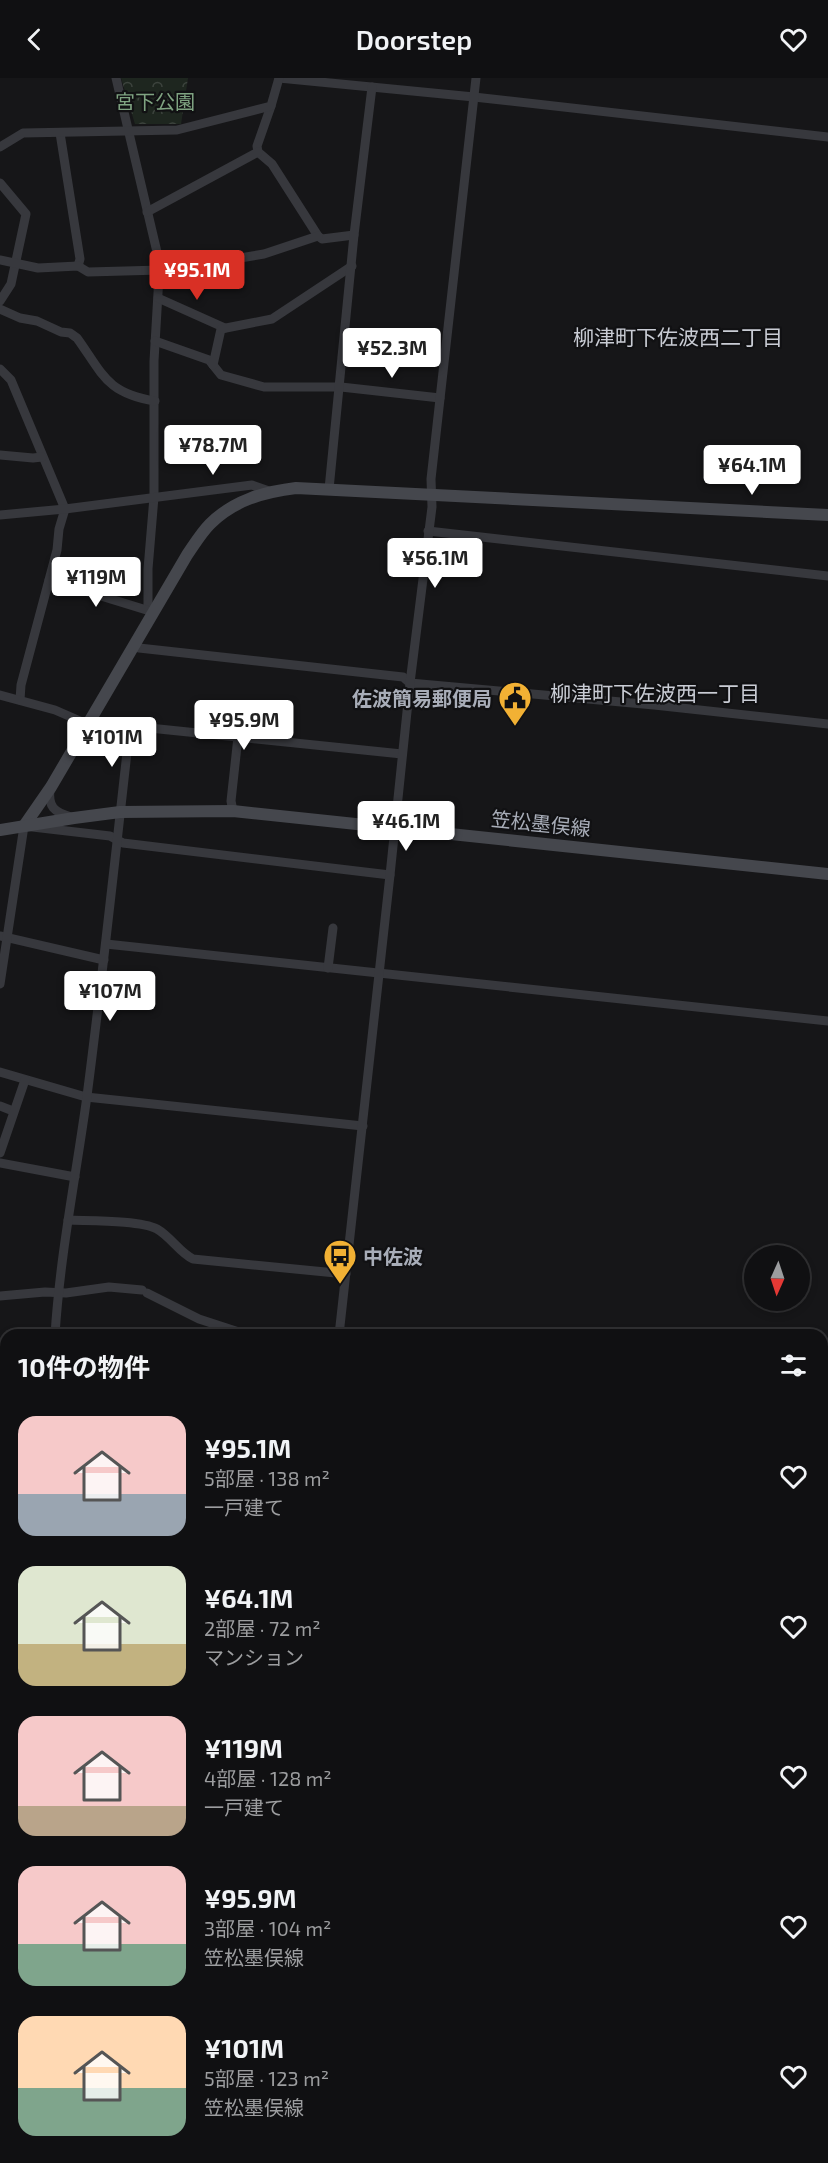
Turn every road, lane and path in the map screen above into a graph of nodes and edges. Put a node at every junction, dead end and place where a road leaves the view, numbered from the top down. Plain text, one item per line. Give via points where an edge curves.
1 (116, 78) edge
2 (279, 78) edge
3 (476, 78) edge
4 (372, 87) junction
5 (474, 97) junction
6 (271, 106) junction
7 (129, 130) junction
8 (60, 133) junction
9 (828, 137) edge
10 (0, 147) edge
11 (258, 152) junction
12 (0, 183) edge
13 (147, 212) junction
14 (354, 235) junction
15 (318, 236) junction
16 (160, 259) junction
17 (0, 260) edge
18 (16, 265) junction
19 (78, 266) junction
20 (352, 266) junction
21 (161, 270) junction
22 (158, 298) junction
23 (0, 301) edge
24 (0, 309) edge
25 (225, 328) junction
26 (155, 340) junction
27 (213, 365) junction
28 (0, 369) edge
29 (341, 387) junction
30 (440, 398) junction
31 (154, 400) junction
32 (0, 455) edge
33 (42, 457) junction
34 (329, 489) junction
35 (269, 491) junction
36 (432, 495) junction
37 (154, 497) junction
38 (65, 509) junction
39 (0, 515) edge
40 (828, 515) edge
41 (428, 531) junction
42 (828, 576) edge
43 (49, 580) junction
44 (150, 611) junction
45 (133, 646) junction
46 (410, 682) junction
47 (0, 695) edge
48 (20, 700) junction
49 (87, 724) junction
50 (828, 724) edge
51 (130, 726) junction
52 (238, 737) junction
53 (402, 754) junction
54 (51, 787) junction
55 (232, 810) junction
56 (120, 812) junction
57 (74, 818) junction
58 (24, 826) junction
59 (395, 827) junction
60 (0, 830) edge
61 (117, 840) junction
62 (828, 874) edge
63 (390, 875) junction
64 (333, 928) dead end
65 (4, 936) edge
66 (106, 944) junction
67 (104, 960) junction
68 (328, 968) junction
69 (379, 973) junction
70 (0, 983) edge
71 (828, 1021) edge
72 (0, 1072) edge
73 (25, 1080) junction
74 (86, 1097) junction
75 (0, 1106) edge
76 (13, 1111) junction
77 (363, 1126) junction
78 (0, 1153) edge
79 (0, 1163) edge
80 (75, 1177) junction
81 (68, 1220) junction
82 (346, 1274) junction
83 (58, 1292) junction
84 (0, 1296) edge
85 (55, 1329) edge
86 (230, 1329) edge
87 (340, 1329) edge

1 - 7 street
2 - 4 street
2 - 6 street
3 - 5 street
4 - 5 street
4 - 14 street
5 - 9 street
5 - 30 street
6 - 7 street via 177,130
6 - 11 street
7 - 8 street
7 - 13 street
8 - 10 street via 23,133
8 - 19 street
11 - 13 street
11 - 15 street via 272,164
12 - 18 street via 27,214
13 - 16 street
14 - 15 street via 322,239
14 - 20 street
15 - 16 street via 264,254 210,263
16 - 21 street
17 - 18 street
18 - 19 street
18 - 23 street via 11,284
19 - 21 street via 88,272
20 - 25 street via 272,319
20 - 29 street
21 - 22 street
22 - 25 street
22 - 26 street
24 - 31 street via 70,333 111,386
25 - 27 street via 221,329
26 - 27 street via 209,360
26 - 31 street
27 - 29 street via 221,375 264,387
28 - 33 street via 11,380
29 - 30 street
29 - 34 street
30 - 36 street
31 - 37 street
32 - 33 street
33 - 38 street
34 - 35 street
34 - 36 street
35 - 37 street via 252,486
35 - 44 street via 240,501 210,524
36 - 40 street
36 - 41 street
37 - 38 street
37 - 44 street via 148,560
38 - 39 street
38 - 43 street
41 - 42 street
41 - 46 street
43 - 44 street
43 - 48 street
44 - 45 street
45 - 46 street via 403,677
45 - 49 street
46 - 50 street
46 - 53 street
47 - 48 street
48 - 49 street
49 - 51 street
49 - 54 street
51 - 52 street
51 - 56 street
52 - 53 street
52 - 55 street
53 - 59 street
54 - 57 street via 52,807 59,814
54 - 58 street
55 - 56 street, 笠松墨俣線
55 - 59 street, 笠松墨俣線
56 - 57 street, 笠松墨俣線
56 - 61 street
57 - 58 street, 笠松墨俣線
58 - 60 street, 笠松墨俣線
58 - 61 street
58 - 65 street
59 - 62 street, 笠松墨俣線
59 - 63 street
61 - 63 street
61 - 66 street
63 - 69 street
64 - 68 street
65 - 67 street
65 - 70 street
66 - 67 street
66 - 68 street
67 - 74 street
68 - 69 street
69 - 71 street
69 - 77 street
72 - 73 street
73 - 74 street
73 - 76 street
74 - 77 street
74 - 80 street
75 - 76 street
76 - 78 street
77 - 82 street
79 - 80 street
80 - 81 street
81 - 82 street via 152,1227 193,1259
81 - 83 street
82 - 87 street
83 - 84 street
83 - 85 street
83 - 86 street via 110,1287 145,1292 199,1319

